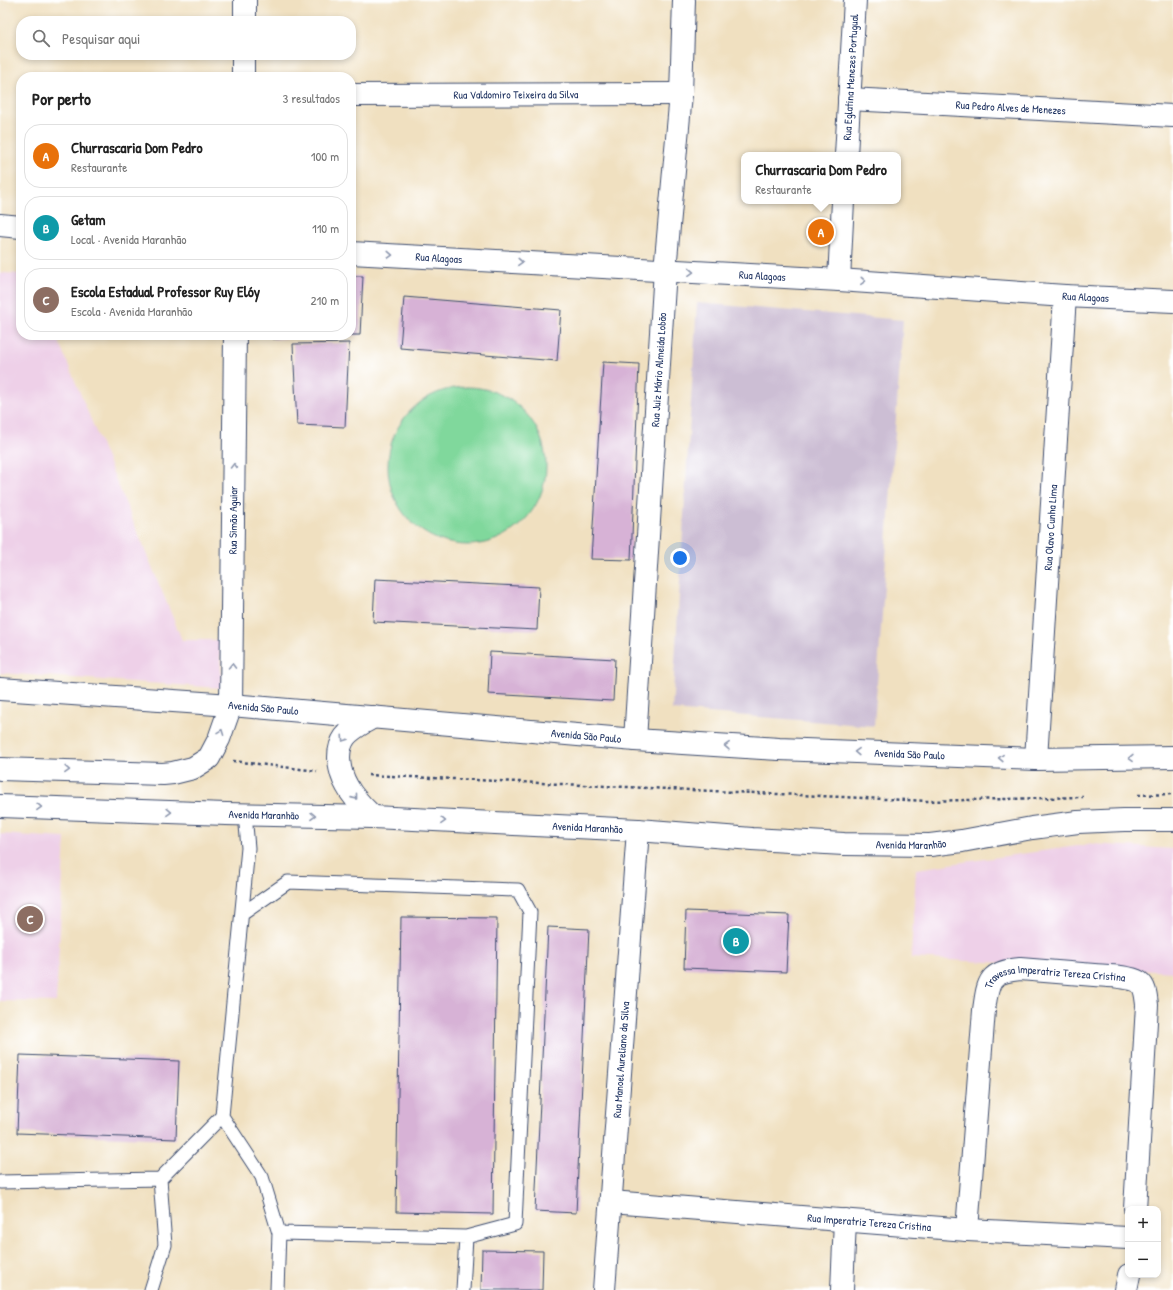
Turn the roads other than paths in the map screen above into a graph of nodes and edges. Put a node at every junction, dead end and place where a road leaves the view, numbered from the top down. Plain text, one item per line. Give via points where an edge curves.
1 (245, 0) edge
2 (684, 0) edge
3 (855, 0) edge
4 (244, 16) edge
5 (243, 60) edge
6 (243, 72) edge
7 (681, 94) junction
8 (356, 95) edge
9 (849, 99) junction
10 (1173, 116) edge
11 (846, 152) edge
12 (844, 204) edge
13 (0, 225) edge
14 (16, 227) edge
15 (356, 252) edge
16 (665, 270) junction
17 (839, 280) junction
18 (1065, 296) junction
19 (1173, 301) edge
20 (235, 340) edge
21 (0, 689) edge
22 (231, 705) junction
23 (373, 717) junction
24 (635, 740) junction
25 (1173, 757) edge
26 (1036, 759) junction
27 (0, 769) edge
28 (0, 806) edge
29 (245, 814) junction
30 (373, 817) junction
31 (1173, 820) edge
32 (638, 830) junction
33 (242, 914) junction
34 (222, 1116) junction
35 (160, 1179) junction
36 (0, 1182) edge
37 (611, 1202) junction
38 (1135, 1206) edge
39 (845, 1220) junction
40 (967, 1230) junction
41 (278, 1233) junction
42 (466, 1236) junction
43 (1125, 1238) edge
44 (1128, 1278) edge
45 (151, 1290) edge
46 (277, 1290) edge
47 (462, 1290) edge
48 (604, 1290) edge
49 (842, 1290) edge
50 (1126, 1290) edge

1 - 4 street
2 - 7 street, Rua Juiz Mário Almeida Lobão
3 - 9 street, Rua Eglatina Menezes Portugual
5 - 6 street
7 - 8 street, Rua Valdomiro Teixeira da Silva
7 - 16 street, Rua Juiz Mário Almeida Lobão
9 - 10 street, Rua Pedro Alves de Menezes
9 - 11 street, Rua Eglatina Menezes Portugual
12 - 17 street
13 - 14 street
15 -> 16 street, Rua Alagoas
16 -> 17 street, Rua Alagoas
16 - 24 street, Rua Juiz Mário Almeida Lobão
17 -> 18 street, Rua Alagoas
18 - 19 street, Rua Alagoas
18 - 26 street, Rua Olavo Cunha Lima
22 -> 20 street, Rua Simão Aguiar
21 - 22 street, Avenida São Paulo
22 - 23 street, Avenida São Paulo
27 -> 22 street, Rua Simão Aguiar via 163,774 193,768 209,758
23 - 24 street, Avenida São Paulo
23 -> 30 street via 346,736 340,745 339,756 342,774 348,787
26 -> 24 street, Avenida São Paulo via 778,749
25 -> 26 street, Avenida São Paulo
28 -> 29 street, Avenida Maranhão
29 -> 30 street, Avenida Maranhão
29 - 33 lane via 248,848
30 -> 32 street, Avenida Maranhão
31 - 32 street, Avenida Maranhão via 1078,822 930,845 844,844
32 - 37 street, Rua Manoel Aureliano da Silva
33 - 34 lane
33 - 42 lane via 288,882 518,890 530,912 515,1224
34 - 35 lane
34 - 41 lane via 262,1177
35 - 36 lane
35 - 45 lane via 165,1245
37 - 39 street, Rua Imperatriz Tereza Cristina
37 - 48 street, Rua Manoel Aureliano da Silva
38 - 40 street, Travessa Imperatriz Tereza Cristina via 1147,1005 1143,988 1140,983 1112,976 1010,970 996,976 987,987
39 - 40 street, Rua Imperatriz Tereza Cristina
39 - 49 street
40 - 43 street, Rua Imperatriz Tereza Cristina
41 - 42 lane
41 - 46 lane
42 - 47 lane
44 - 50 street

